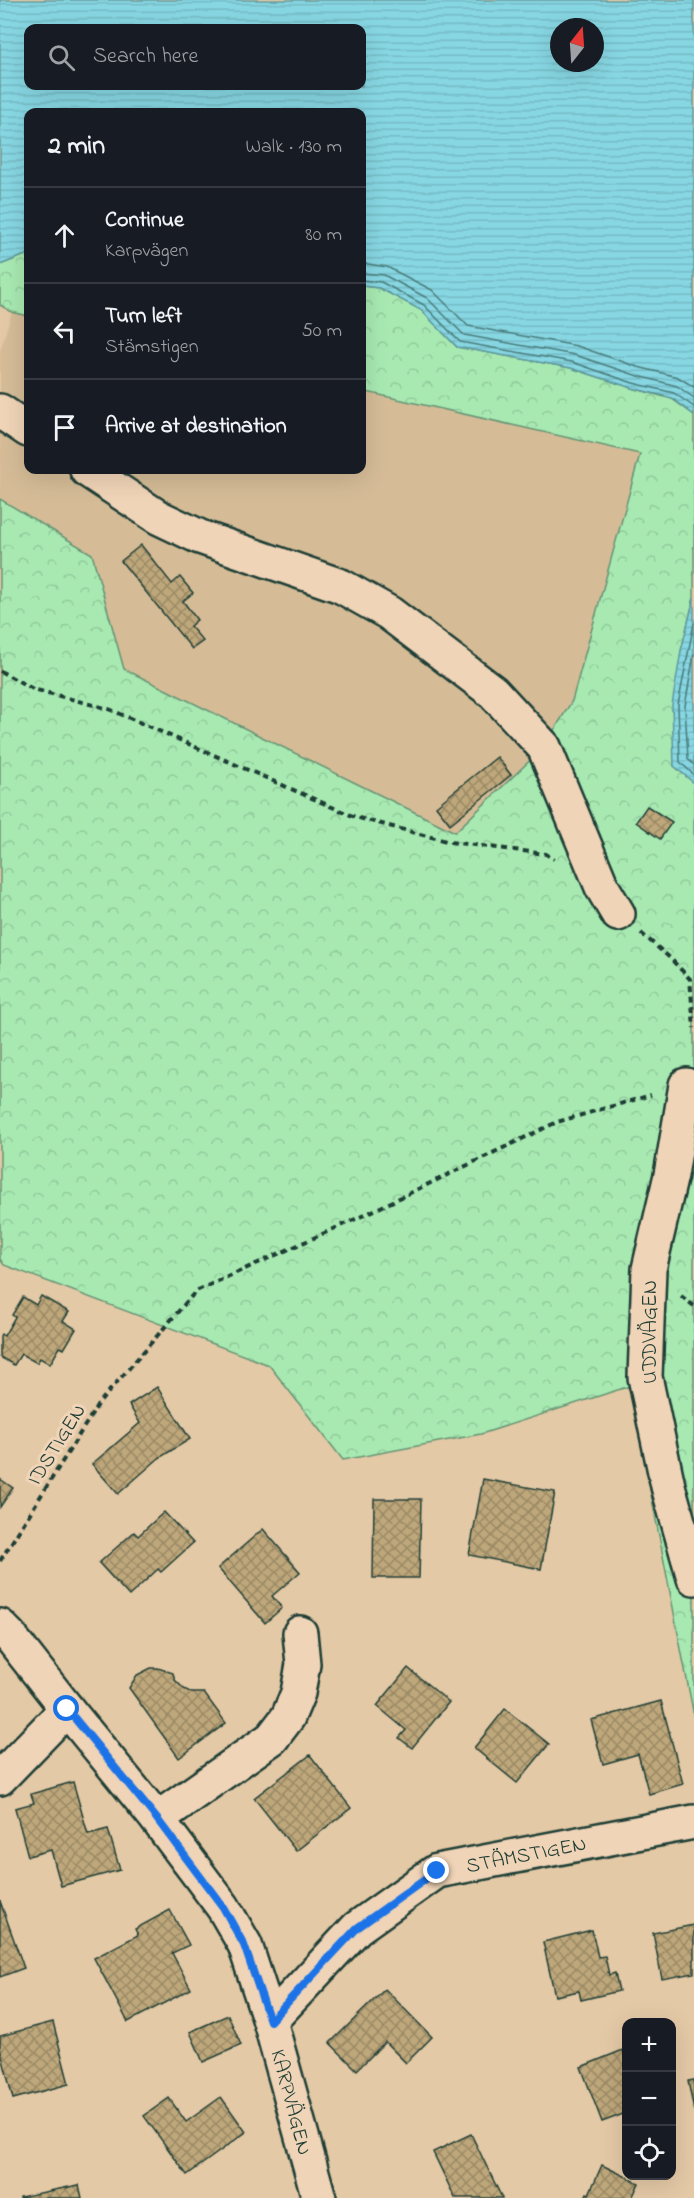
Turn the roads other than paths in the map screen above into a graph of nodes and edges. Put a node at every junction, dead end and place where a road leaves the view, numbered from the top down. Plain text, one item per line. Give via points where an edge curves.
1 (0, 411) edge
2 (24, 427) edge
3 (93, 474) edge
4 (618, 914) road end
5 (686, 1085) road end
6 (694, 1578) edge
7 (0, 1626) edge
8 (300, 1633) dead end
9 (67, 1709) junction
10 (0, 1778) edge
11 (157, 1819) junction
12 (694, 1822) edge
13 (270, 2021) junction
14 (319, 2198) edge

1 - 2 street
3 - 4 street via 158,517 200,537 341,586 389,613 493,692 544,747 602,887
5 - 6 street, UDDVÄGEN via 649,1269 645,1377 668,1486
7 - 9 street, KARPVÄGEN
8 - 11 street via 303,1664 298,1693 288,1717 272,1738
9 - 10 street
9 - 11 street, KARPVÄGEN
11 - 13 street, KARPVÄGEN via 223,1907 244,1945
12 - 13 street, STÄMSTIGEN via 437,1871 357,1928
13 - 14 street, KARPVÄGEN

